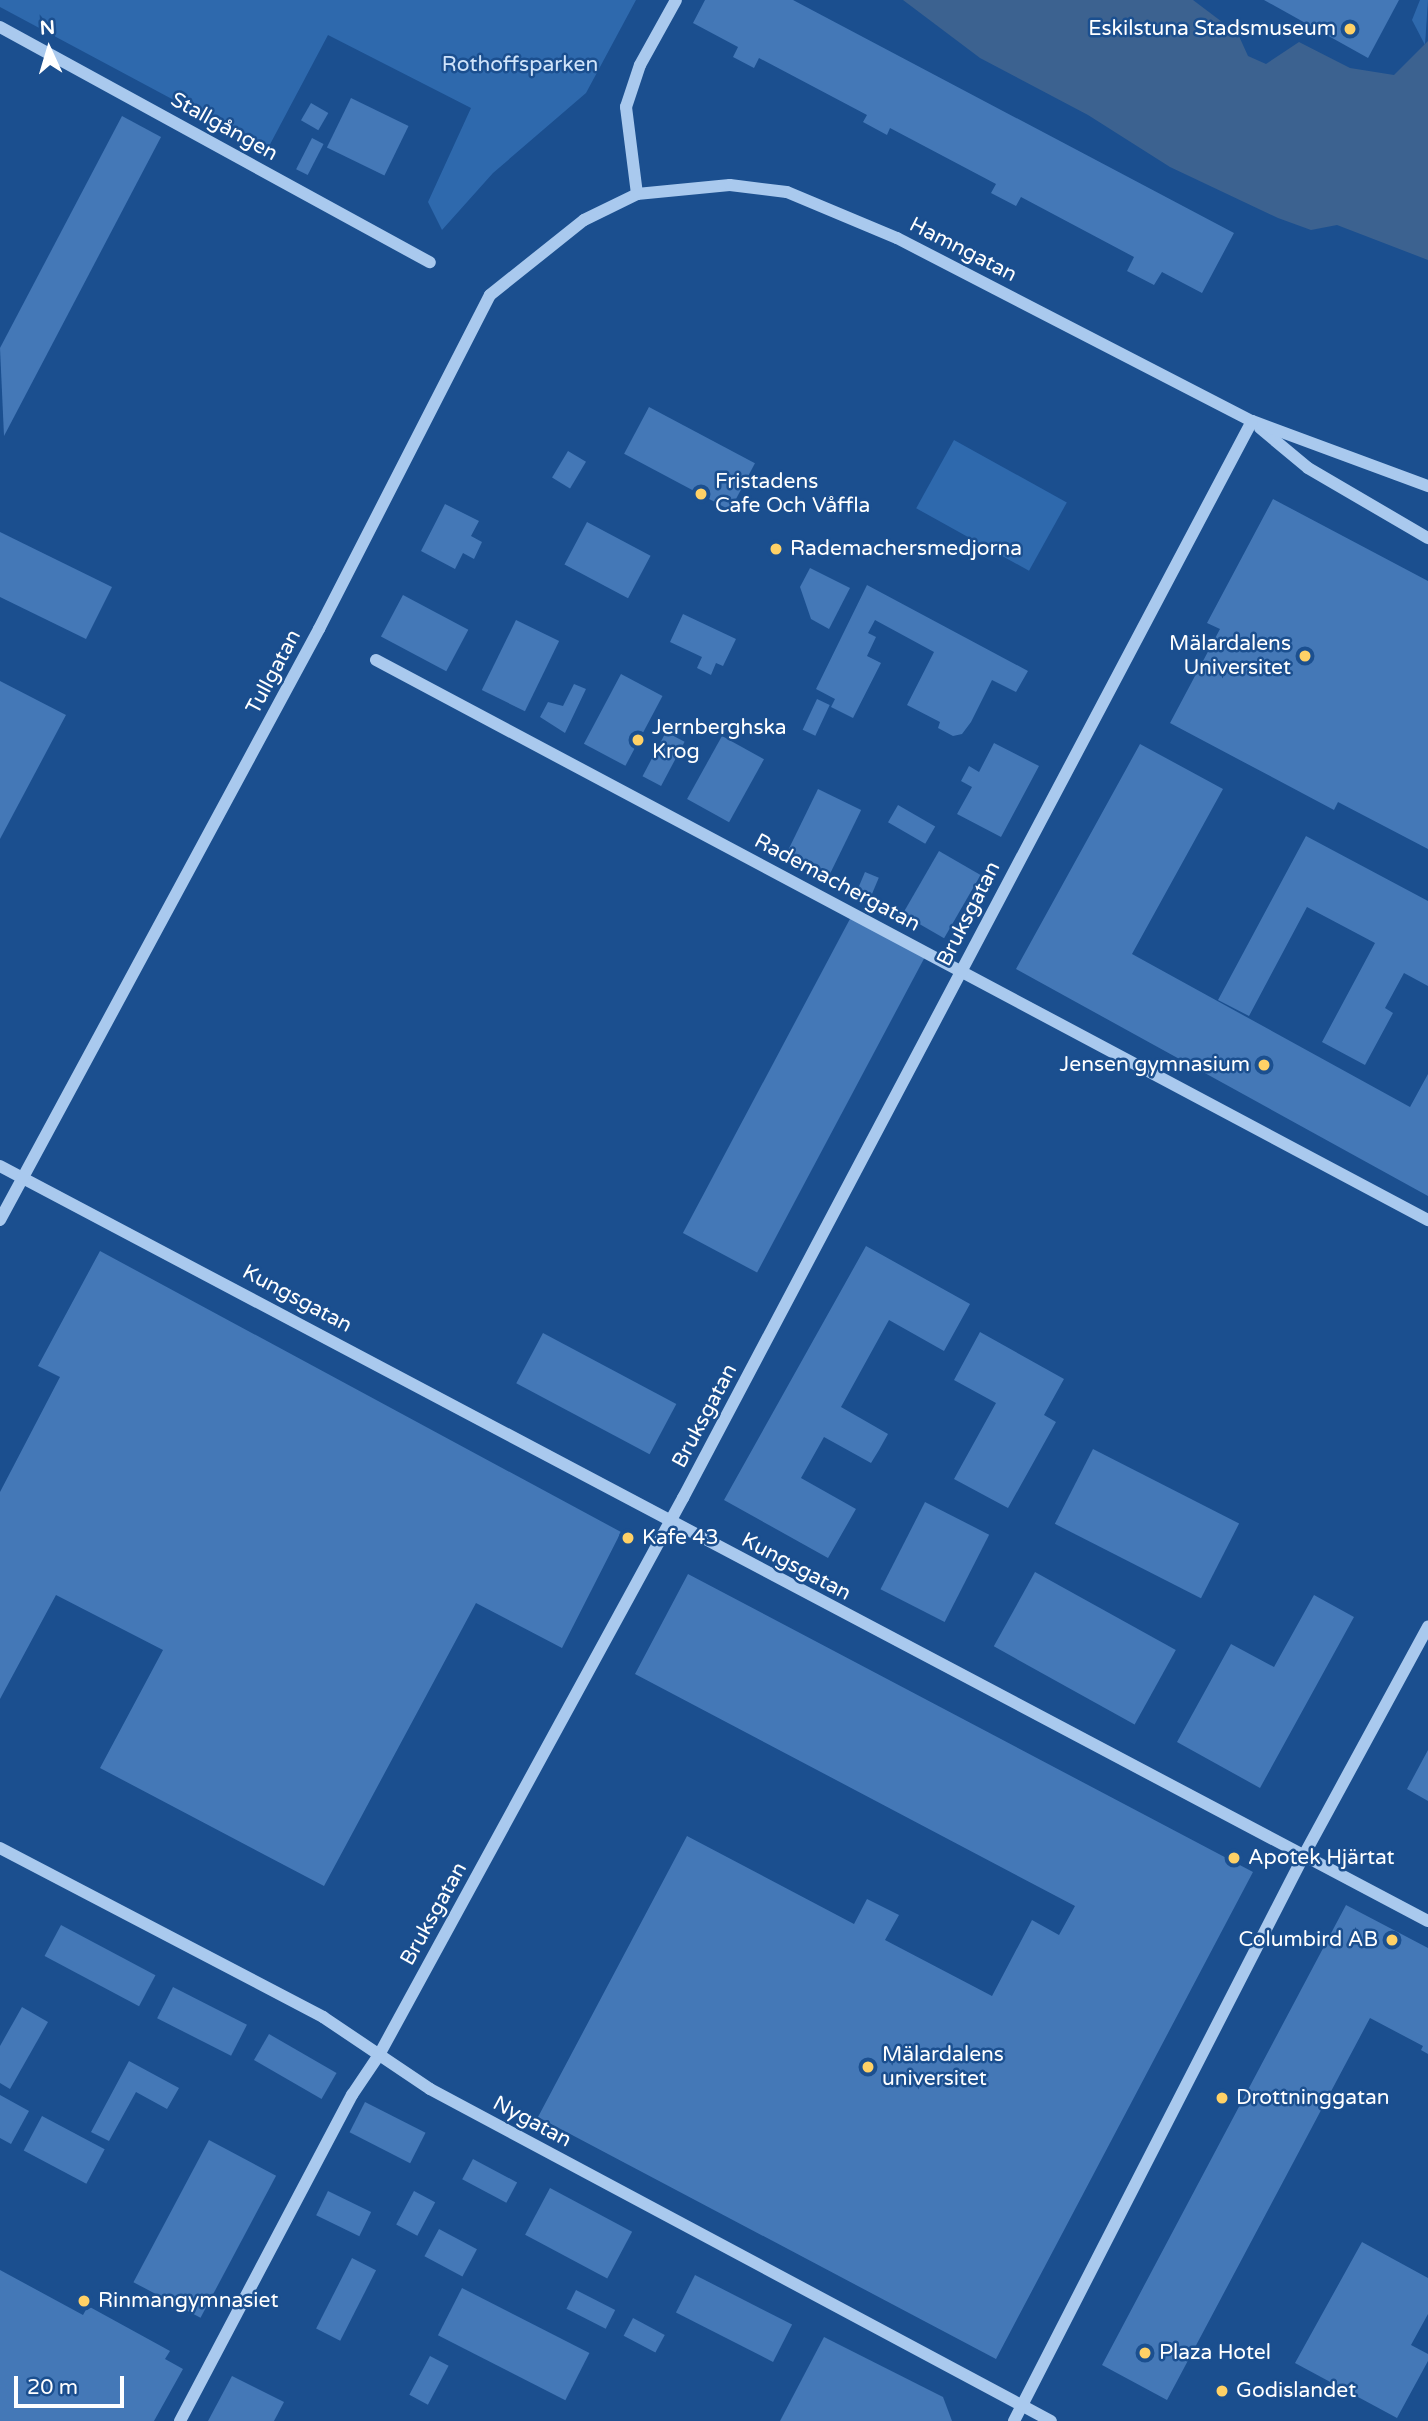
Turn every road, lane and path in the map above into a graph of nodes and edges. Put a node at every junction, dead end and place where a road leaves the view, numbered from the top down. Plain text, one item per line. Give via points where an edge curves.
1 (676, 0) edge
2 (0, 27) edge
3 (637, 194) junction
4 (430, 262) dead end
5 (1252, 421) junction
6 (1428, 486) edge
7 (1428, 538) edge
8 (376, 660) dead end
9 (962, 971) junction
10 (0, 1166) edge
11 (23, 1177) junction
12 (0, 1220) edge
13 (1428, 1220) edge
14 (672, 1518) junction
15 (1428, 1627) edge
16 (0, 1848) edge
17 (1304, 1856) junction
18 (1428, 1921) edge
19 (379, 2054) junction
20 (1021, 2407) junction
21 (180, 2421) edge
22 (1014, 2421) edge
23 (1051, 2421) edge

1 - 3 street via 640,65 626,107
2 - 4 street, Stallgången
3 - 5 street, Hamngatan via 730,185 786,192 897,238
3 - 11 street, Tullgatan via 584,220 490,295 313,641
5 - 6 street, Hamngatan
5 - 7 street, Hamngatan via 1308,468
5 - 9 street, Bruksgatan
8 - 9 street, Rademachergatan
9 - 13 street, Rademachergatan
9 - 14 street, Bruksgatan
10 - 11 street, Kungsgatan
11 - 12 street, Tullgatan
11 - 14 street, Kungsgatan
14 - 17 street, Kungsgatan via 735,1557
14 - 19 street, Bruksgatan
15 - 17 street
16 - 19 street, Nygatan via 323,2017
17 - 18 street, Kungsgatan
17 - 20 street
19 - 20 street, Nygatan via 430,2089
19 - 21 street, Bruksgatan via 352,2095
20 - 22 street
20 - 23 street, Nygatan

